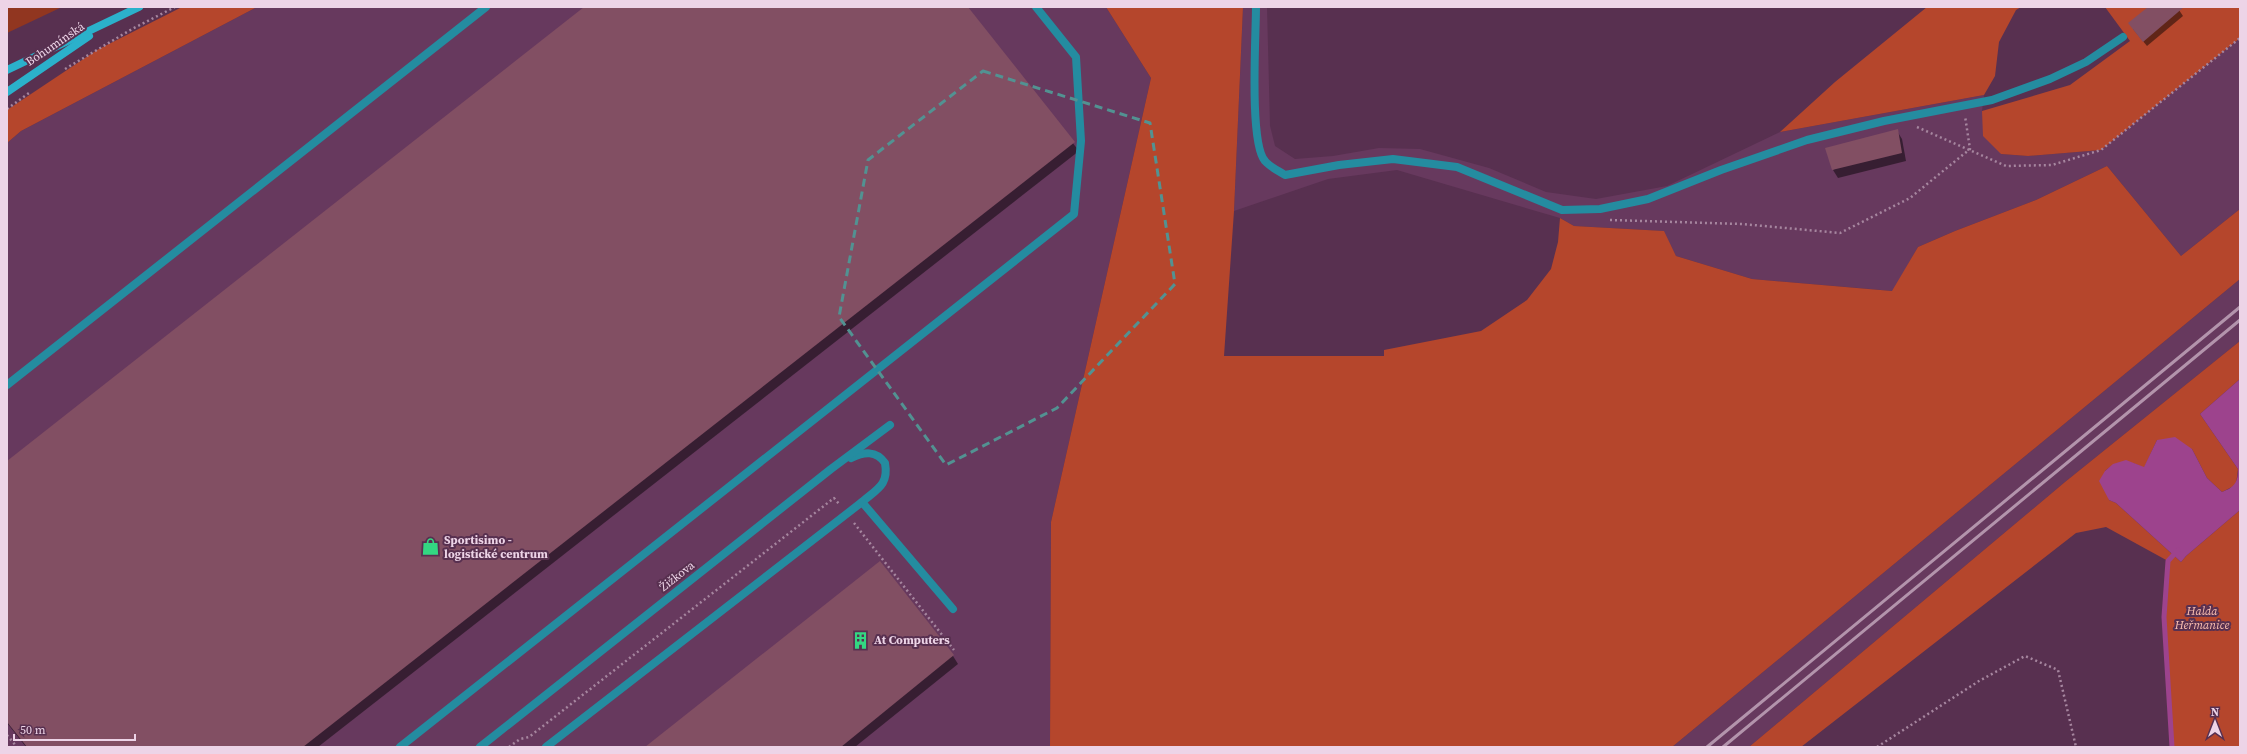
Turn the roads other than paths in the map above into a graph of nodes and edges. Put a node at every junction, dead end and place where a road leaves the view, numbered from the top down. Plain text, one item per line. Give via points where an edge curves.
1 (139, 7) edge
2 (486, 7) edge
3 (1036, 7) edge
4 (1256, 7) edge
5 (118, 17) junction
6 (2123, 37) dead end
7 (7, 70) edge
8 (7, 92) edge
9 (7, 385) edge
10 (890, 425) dead end
11 (831, 469) junction
12 (862, 502) junction
13 (953, 609) dead end
14 (400, 747) edge
15 (480, 747) edge
16 (546, 747) edge

1 - 5 main road, Bohumínská
2 - 9 street
3 - 14 street via 1076,57 1081,141 1074,214
4 - 6 street via 1258,142 1265,161 1285,175 1393,159 1457,167 1562,210 1600,209 1648,199 1807,140 1899,118 1992,100 2050,79 2086,62
5 - 7 main road, Bohumínská
5 - 8 main road, Bohumínská
10 - 11 street, Žižkova
11 - 12 street via 866,453 873,453 882,459 885,463 885,479
11 - 15 street, Žižkova
12 - 13 street
12 - 16 street

